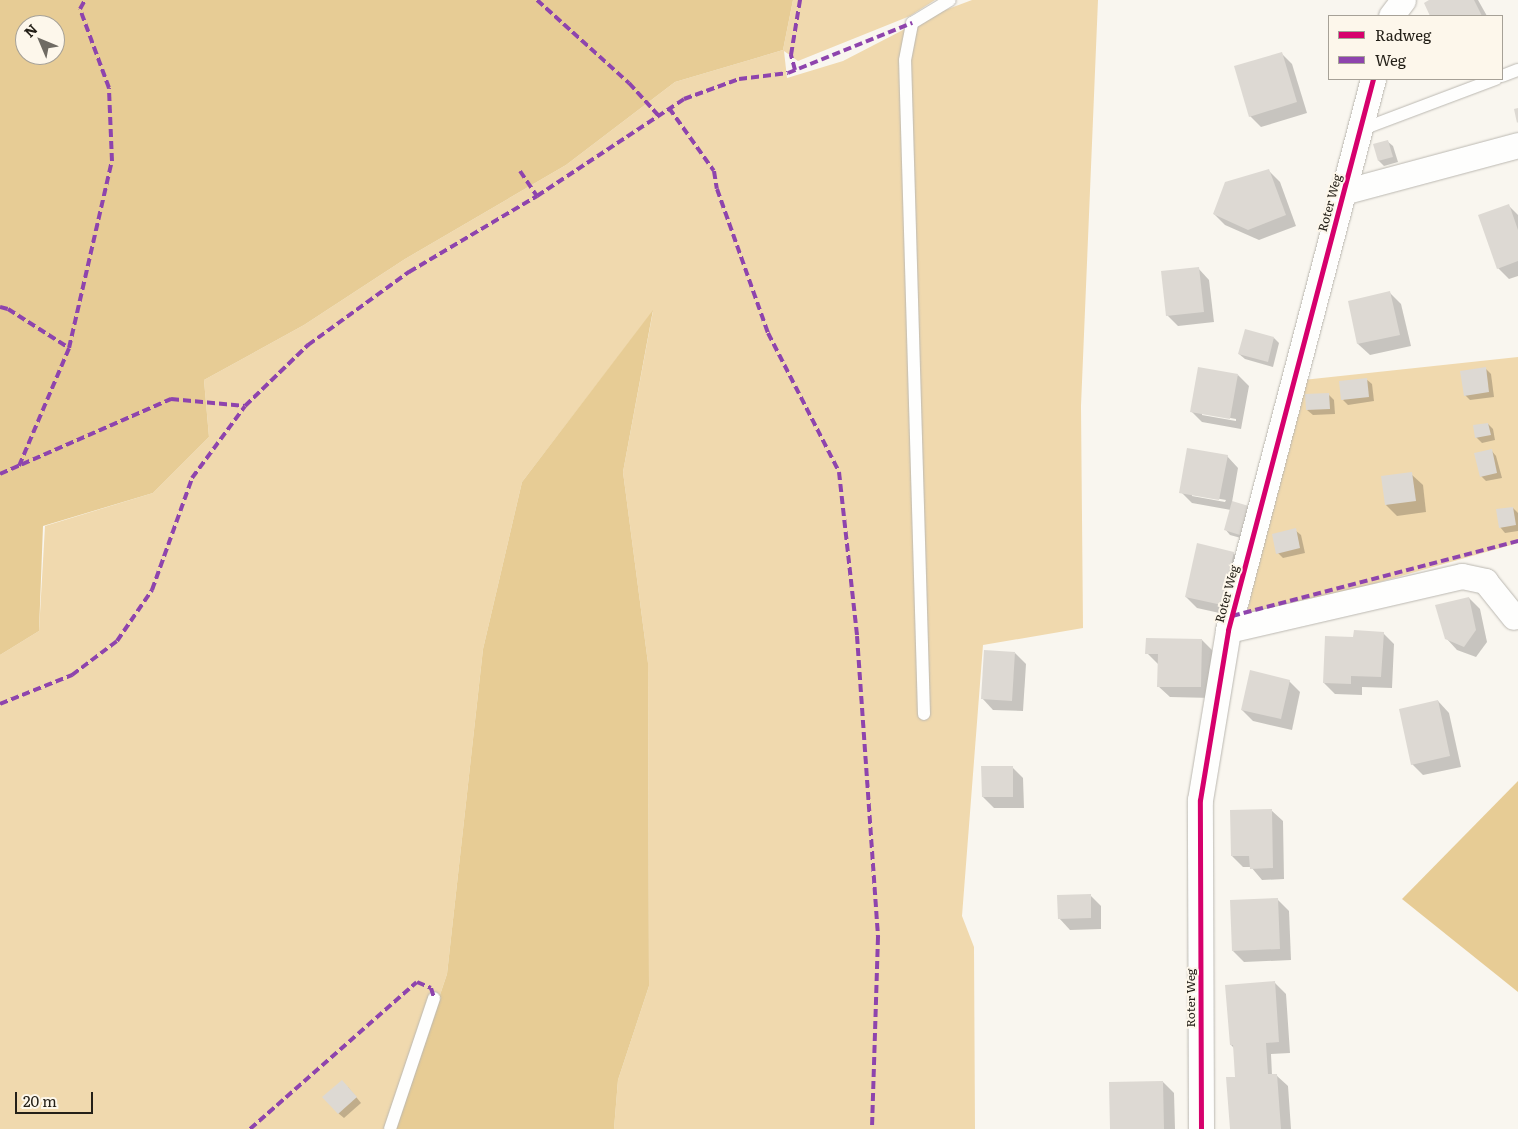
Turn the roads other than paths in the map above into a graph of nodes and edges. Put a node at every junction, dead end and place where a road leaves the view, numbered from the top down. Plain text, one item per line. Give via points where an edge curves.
1 (950, 0) edge
2 (1403, 0) edge
3 (1392, 15) edge
4 (1518, 70) edge
5 (1503, 76) edge
6 (1373, 80) edge
7 (1493, 80) edge
8 (1359, 130) junction
9 (1518, 145) edge
10 (1343, 192) junction
11 (1514, 617) dead end
12 (1228, 630) junction
13 (924, 714) dead end
14 (434, 998) dead end
15 (390, 1129) edge
16 (1201, 1129) edge

1 - 13 lane via 912,23 905,60
2 - 3 street
4 - 5 lane
6 - 8 street, Roter Weg
7 - 8 lane
8 - 10 street, Roter Weg
9 - 10 street, Roter Weg
10 - 12 street, Roter Weg
11 - 12 street, Roter Weg via 1485,581 1462,576
12 - 16 street, Roter Weg via 1200,800
14 - 15 lane

